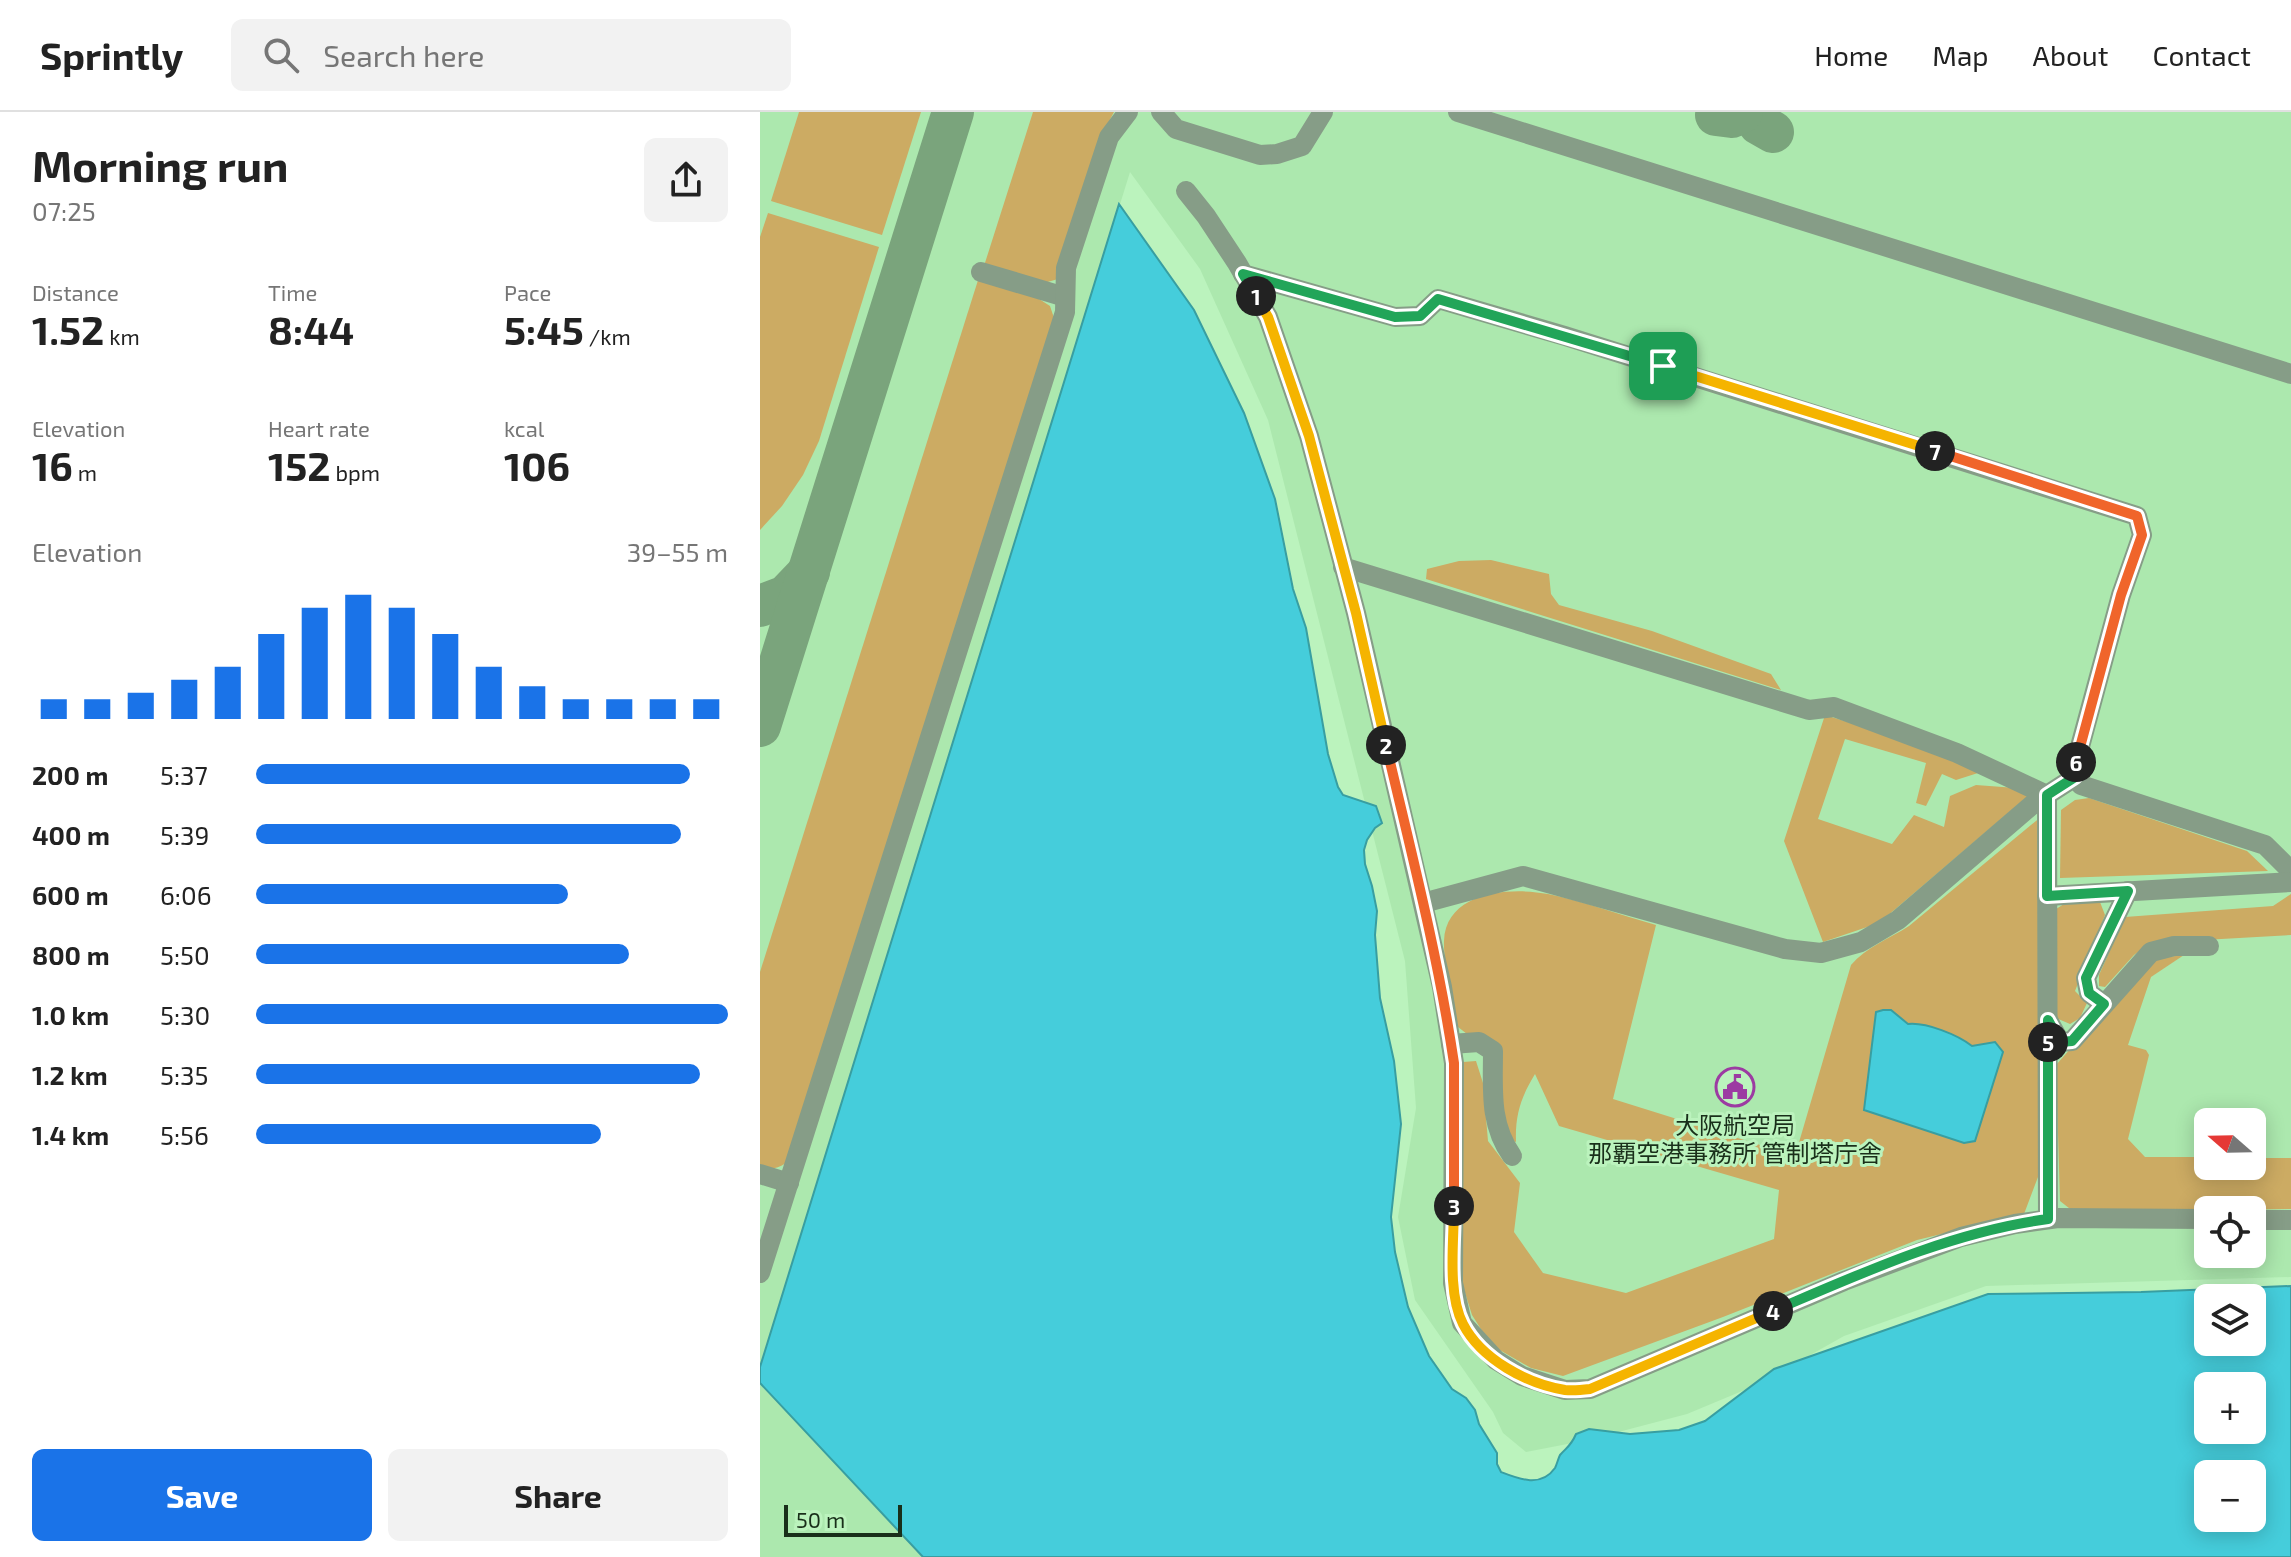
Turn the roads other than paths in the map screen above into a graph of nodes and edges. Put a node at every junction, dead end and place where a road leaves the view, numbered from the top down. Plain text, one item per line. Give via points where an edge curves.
1 (1128, 112) edge
2 (1161, 112) edge
3 (1323, 112) edge
4 (1458, 112) edge
5 (1186, 191) dead end
6 (981, 272) dead end
7 (1243, 274) junction
8 (1065, 297) junction
9 (2291, 374) edge
10 (1343, 567) junction
11 (2075, 777) junction
12 (2047, 795) junction
13 (2291, 871) edge
14 (2291, 882) edge
15 (2128, 891) junction
16 (2047, 896) junction
17 (1423, 903) junction
18 (2209, 946) dead end
19 (2104, 1004) junction
20 (2048, 1020) junction
21 (1451, 1044) junction
22 (1512, 1156) dead end
23 (760, 1174) edge
24 (789, 1183) junction
25 (2048, 1219) junction
26 (2194, 1219) edge
27 (2266, 1220) edge
28 (2291, 1220) edge
29 (760, 1273) edge

1 - 8 lane via 1109,137 1066,268
2 - 3 lane via 1176,129 1260,155 1302,146
4 - 9 lane
5 - 7 lane
6 - 8 lane
7 - 10 lane via 1268,317 1309,436
7 - 11 lane via 1395,317 1420,316 1438,299 2137,516 2142,535 2093,695
8 - 24 lane via 1065,312
10 - 12 lane via 1809,710 1834,707 1957,753
10 - 17 lane
11 - 12 lane
11 - 13 lane via 2081,785 2265,845
12 - 16 lane
12 - 17 lane via 1898,920 1861,942 1821,953 1785,949 1523,876
14 - 15 lane
15 - 16 lane
15 - 19 lane via 2086,978 2089,993
16 - 20 lane
17 - 21 lane
18 - 19 lane via 2151,952
19 - 20 lane via 2072,1041 2060,1042
20 - 25 lane
21 - 22 lane via 1479,1042 1493,1051 1493,1115
21 - 25 lane via 1453,1283 1462,1323 1496,1360 1522,1376 1565,1390 1590,1389 1903,1257 1961,1237
23 - 24 lane
24 - 29 lane
25 - 26 lane
27 - 28 lane

